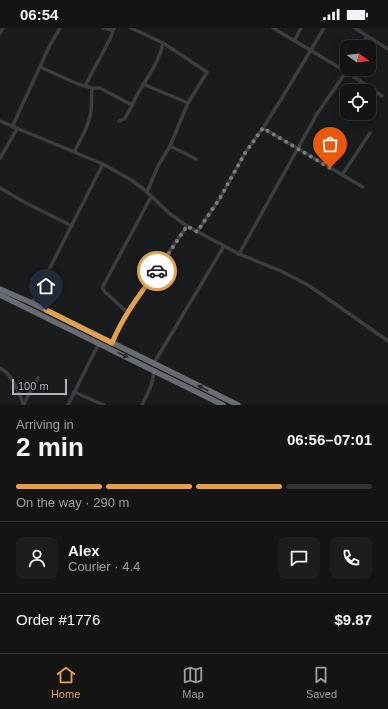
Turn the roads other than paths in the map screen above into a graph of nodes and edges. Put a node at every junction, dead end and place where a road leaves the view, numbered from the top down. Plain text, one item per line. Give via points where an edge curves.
1 (3, 28) edge
2 (59, 28) edge
3 (103, 28) edge
4 (132, 28) edge
5 (273, 28) edge
6 (302, 28) edge
7 (324, 28) edge
8 (355, 28) edge
9 (113, 29) edge
10 (0, 34) edge
11 (367, 36) junction
12 (364, 40) edge
13 (294, 41) junction
14 (163, 43) junction
15 (388, 49) edge
16 (310, 50) junction
17 (340, 66) edge
18 (40, 67) junction
19 (343, 76) edge
20 (355, 76) edge
21 (143, 84) junction
22 (85, 86) junction
23 (92, 88) junction
24 (382, 96) dead end
25 (188, 103) junction
26 (132, 105) junction
27 (119, 121) dead end
28 (0, 122) edge
29 (12, 127) junction
30 (263, 128) junction
31 (17, 129) junction
32 (370, 133) dead end
33 (170, 146) junction
34 (297, 149) junction
35 (74, 152) junction
36 (0, 158) edge
37 (196, 159) dead end
38 (103, 164) junction
39 (342, 175) junction
40 (363, 187) dead end
41 (0, 188) edge
42 (147, 192) junction
43 (151, 197) junction
44 (72, 226) junction
45 (187, 226) junction
46 (197, 232) junction
47 (224, 246) junction
48 (239, 254) junction
49 (0, 289) edge
50 (0, 295) edge
51 (32, 303) junction
52 (127, 312) junction
53 (388, 341) edge
54 (99, 343) junction
55 (112, 343) junction
56 (154, 363) junction
57 (0, 368) edge
58 (154, 370) junction
59 (38, 378) dead end
60 (74, 392) junction
61 (24, 405) edge
62 (68, 405) edge
63 (104, 405) edge
64 (142, 405) edge
65 (223, 405) edge
66 (238, 405) edge

1 - 10 street
2 - 18 street
3 - 9 street
4 - 14 street
5 - 13 street
6 - 13 street
7 - 16 street
8 - 11 street
9 - 22 street
11 - 12 street
11 - 15 street
13 - 16 street
14 - 21 street via 161,54
14 - 25 street via 207,72
16 - 17 street
16 - 30 street
18 - 22 street
18 - 29 street
19 - 34 street
20 - 24 street
21 - 25 street
21 - 26 street
22 - 23 street
23 - 26 street via 100,88
23 - 35 street via 89,120
25 - 33 street
26 - 27 street via 124,119
28 - 29 street
29 - 31 street
30 - 34 street
30 - 46 street
31 - 35 street
31 - 36 street
32 - 39 street
33 - 37 street
33 - 42 street
34 - 39 street
34 - 48 street
35 - 38 street
38 - 42 street
38 - 44 street
39 - 40 street
41 - 44 street
42 - 43 street
43 - 45 street
43 - 52 street via 103,286 105,292
44 - 51 street
45 - 46 street
45 - 52 street
46 - 47 street
47 - 48 street
47 - 56 street
48 - 53 street via 308,285
49 - 51 highway
50 - 54 highway
51 - 55 highway
52 - 55 street
54 -> 58 highway
54 - 60 street
55 - 56 highway
66 -> 56 highway
57 - 61 street via 6,372
58 - 64 street via 149,393
58 - 65 highway
59 - 61 street
60 - 62 street
60 - 63 street

